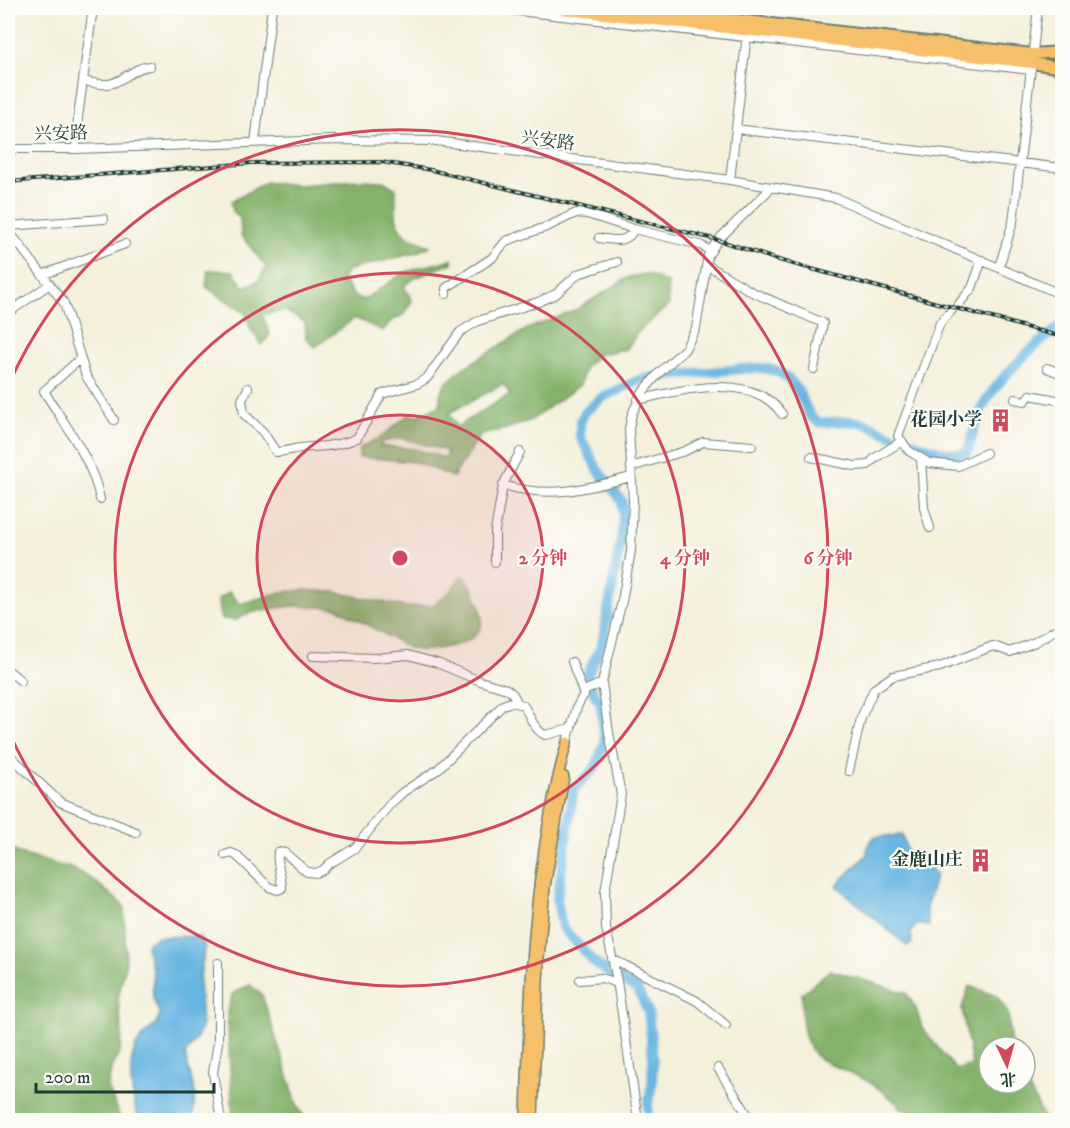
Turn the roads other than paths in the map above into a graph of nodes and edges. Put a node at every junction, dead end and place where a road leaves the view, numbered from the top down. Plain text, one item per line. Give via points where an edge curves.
1 (93, 8) edge
2 (272, 8) edge
3 (492, 8) edge
4 (551, 8) edge
5 (634, 8) edge
6 (1038, 8) edge
7 (748, 29) junction
8 (1062, 52) edge
9 (1032, 62) junction
10 (150, 66) dead end
11 (1062, 69) edge
12 (83, 81) junction
13 (736, 129) junction
14 (255, 142) junction
15 (8, 149) edge
16 (76, 149) junction
17 (1020, 162) junction
18 (1062, 168) edge
19 (730, 180) junction
20 (772, 187) junction
21 (104, 219) dead end
22 (8, 226) edge
23 (634, 229) junction
24 (8, 231) edge
25 (599, 238) dead end
26 (124, 244) dead end
27 (711, 251) junction
28 (982, 260) junction
29 (617, 262) dead end
30 (706, 265) junction
31 (999, 267) junction
32 (42, 275) junction
33 (50, 284) junction
34 (446, 294) dead end
35 (1062, 295) edge
36 (958, 304) dead end
37 (952, 310) dead end
38 (8, 313) edge
39 (80, 359) junction
40 (1047, 368) dead end
41 (814, 369) dead end
42 (1062, 374) edge
43 (248, 388) dead end
44 (1015, 399) dead end
45 (638, 400) junction
46 (1062, 401) edge
47 (782, 414) dead end
48 (114, 420) dead end
49 (902, 441) junction
50 (752, 446) dead end
51 (520, 452) dead end
52 (986, 453) dead end
53 (811, 457) dead end
54 (921, 458) junction
55 (631, 467) junction
56 (631, 477) junction
57 (503, 485) junction
58 (100, 499) dead end
59 (930, 528) dead end
60 (495, 562) dead end
61 (1062, 626) edge
62 (313, 656) dead end
63 (572, 662) dead end
64 (8, 670) edge
65 (21, 681) dead end
66 (591, 689) junction
67 (517, 702) junction
68 (571, 729) junction
69 (567, 742) junction
70 (8, 754) edge
71 (849, 771) dead end
72 (136, 832) dead end
73 (225, 855) dead end
74 (612, 958) junction
75 (218, 963) dead end
76 (580, 980) dead end
77 (617, 982) junction
78 (726, 1025) dead end
79 (718, 1068) dead end
80 (220, 1120) edge
81 (526, 1120) edge
82 (533, 1120) edge
83 (638, 1120) edge
84 (751, 1120) edge

1 - 12 street
2 - 14 street
3 - 7 street
4 - 7 highway
5 - 7 highway
6 - 9 street
7 - 9 highway
7 - 13 street
8 - 9 highway
9 - 11 highway
9 - 17 street
10 - 12 street via 112,83
12 - 16 street
13 - 17 street
13 - 19 street
14 - 16 street, 兴安路
14 - 19 street, 兴安路 via 436,141
15 - 16 street, 兴安路
17 - 18 street
17 - 31 street via 1014,222
19 - 20 street, 兴安路
20 - 27 street
20 - 28 street, 兴安路 via 837,198
21 - 22 street
23 - 25 street via 625,240
23 - 27 street
23 - 34 street via 576,213 506,242 492,258 447,288
24 - 32 street
26 - 32 street
27 - 30 street
28 - 31 street, 兴安路
28 - 36 street via 972,288
29 - 43 street via 578,274 556,294 538,302 468,326 427,378 382,394 357,438 351,441 276,452 244,414 242,400
30 - 41 street via 752,292 823,324
30 - 45 street via 696,328 685,349
31 - 35 street, 兴安路
32 - 33 street
33 - 38 street
33 - 39 street via 64,303
37 - 49 street via 940,323 898,436
39 - 48 street via 86,376
39 - 58 street via 44,391 96,479
40 - 42 street
44 - 46 street via 1025,401 1030,395
45 - 47 street via 698,388 727,388 766,397
45 - 55 street via 629,429
49 - 53 street via 868,465
49 - 54 street
50 - 55 street via 703,442
51 - 57 street
52 - 54 street via 958,466 929,463
54 - 59 street via 924,508
55 - 56 street
56 - 57 street via 563,493
56 - 66 street via 631,551 622,601
57 - 60 street via 495,531
61 - 71 street via 1010,652 993,646 940,668 893,676 874,688 861,718
62 - 67 street via 408,655 507,689
63 - 66 street
64 - 65 street
66 - 68 street via 577,707
66 - 74 street via 609,733 621,794 605,892
67 - 68 street via 545,735
67 - 73 street via 503,705 445,764 396,798 355,848 316,873 307,872 285,853 278,852 282,888 273,890 236,855
68 - 69 street
69 - 81 main road via 547,825 531,957
69 - 82 main road via 544,899
70 - 72 street via 60,802
74 - 77 street
74 - 78 street via 697,1001
75 - 80 street via 218,1042 213,1073
76 - 77 street via 602,978
77 - 83 street
79 - 84 street

